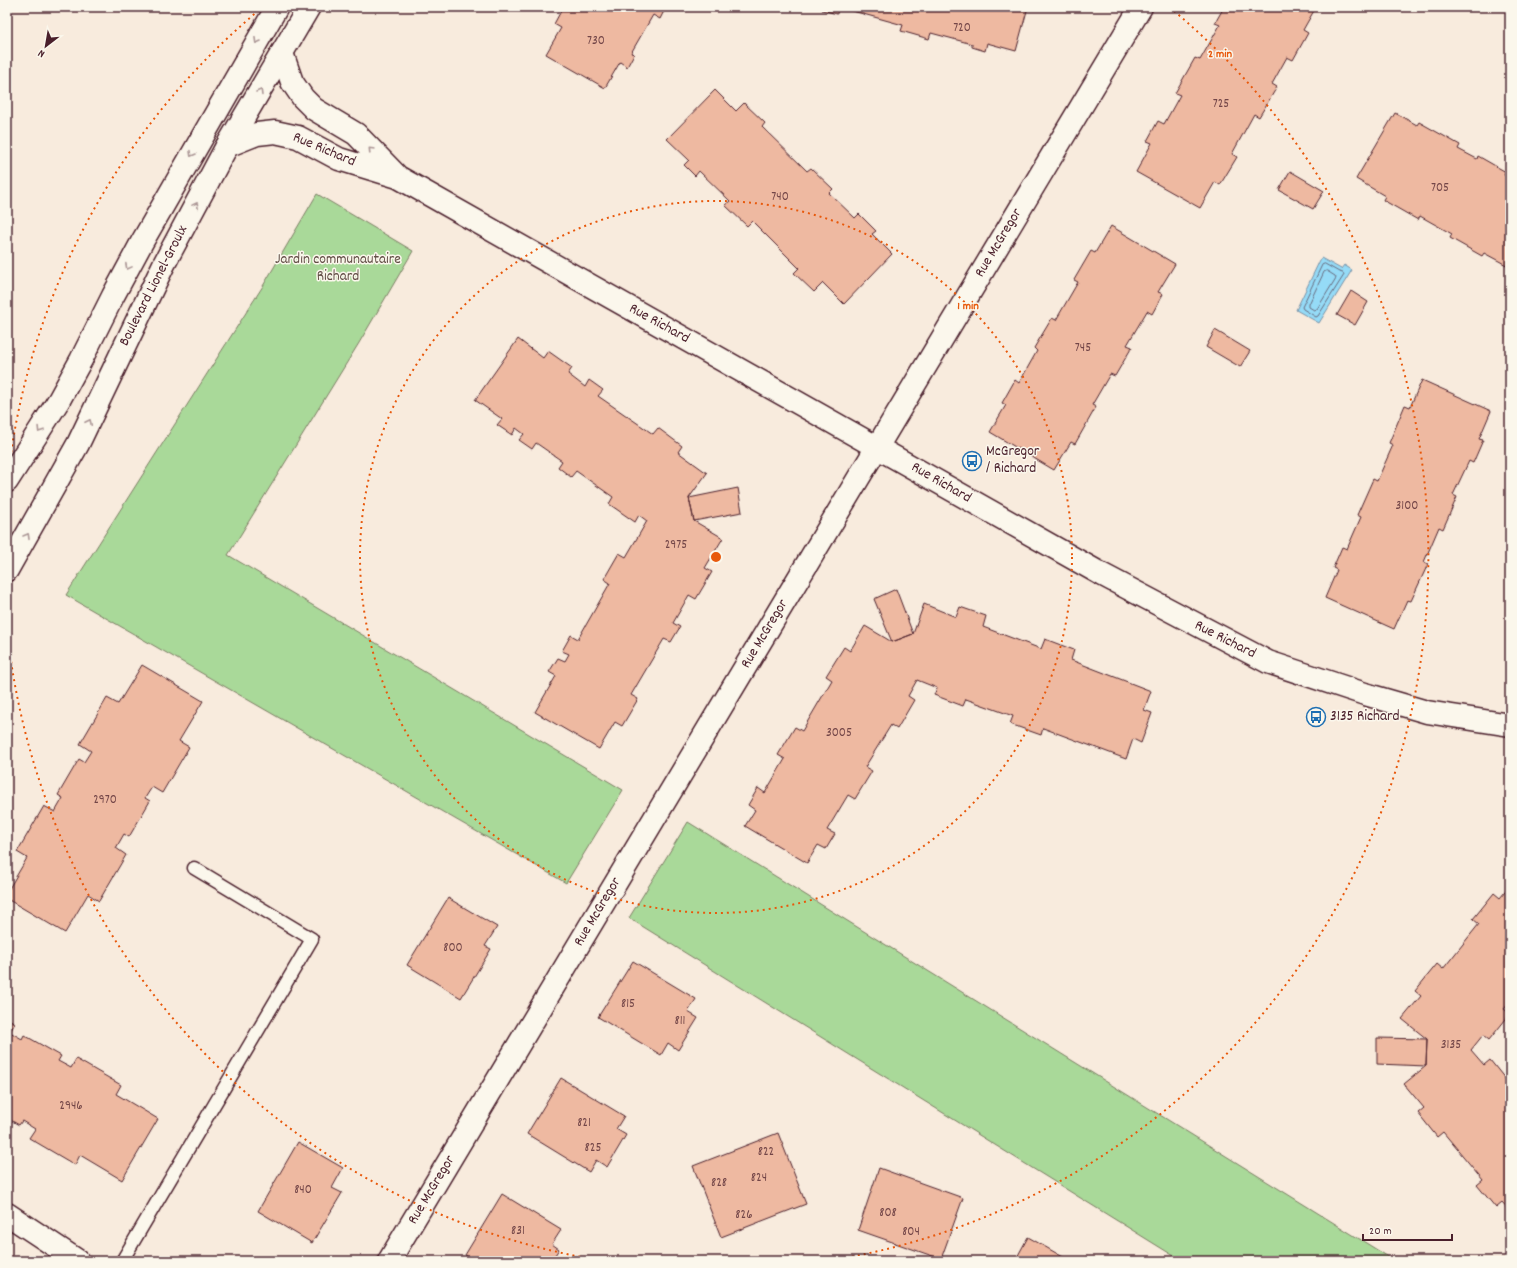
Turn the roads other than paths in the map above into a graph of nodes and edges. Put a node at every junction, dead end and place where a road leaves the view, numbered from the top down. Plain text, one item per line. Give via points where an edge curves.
1 (277, 7) edge
2 (309, 7) edge
3 (1141, 7) edge
4 (282, 53) junction
5 (227, 146) junction
6 (398, 177) junction
7 (877, 447) junction
8 (7, 481) edge
9 (7, 570) edge
10 (1510, 725) edge
11 (194, 868) dead end
12 (7, 1214) edge
13 (78, 1261) edge
14 (122, 1261) edge
15 (389, 1261) edge

1 -> 8 street, Boulevard Lionel-Groulx via 112,296 59,400
2 - 4 street, Boulevard Lionel-Groulx
3 - 7 street, Rue McGregor
5 -> 4 street, Boulevard Lionel-Groulx
6 -> 4 street, Rue Richard via 356,134 314,109 303,98 292,82
5 - 6 street, Rue Richard via 257,134 275,132 298,137 339,159
9 -> 5 street, Boulevard Lionel-Groulx via 78,444 164,264
6 - 7 street, Rue Richard
7 - 10 street, Rue Richard via 1103,575 1268,662 1427,712
7 - 15 street, Rue McGregor
11 - 14 lane via 312,938
12 - 13 street

